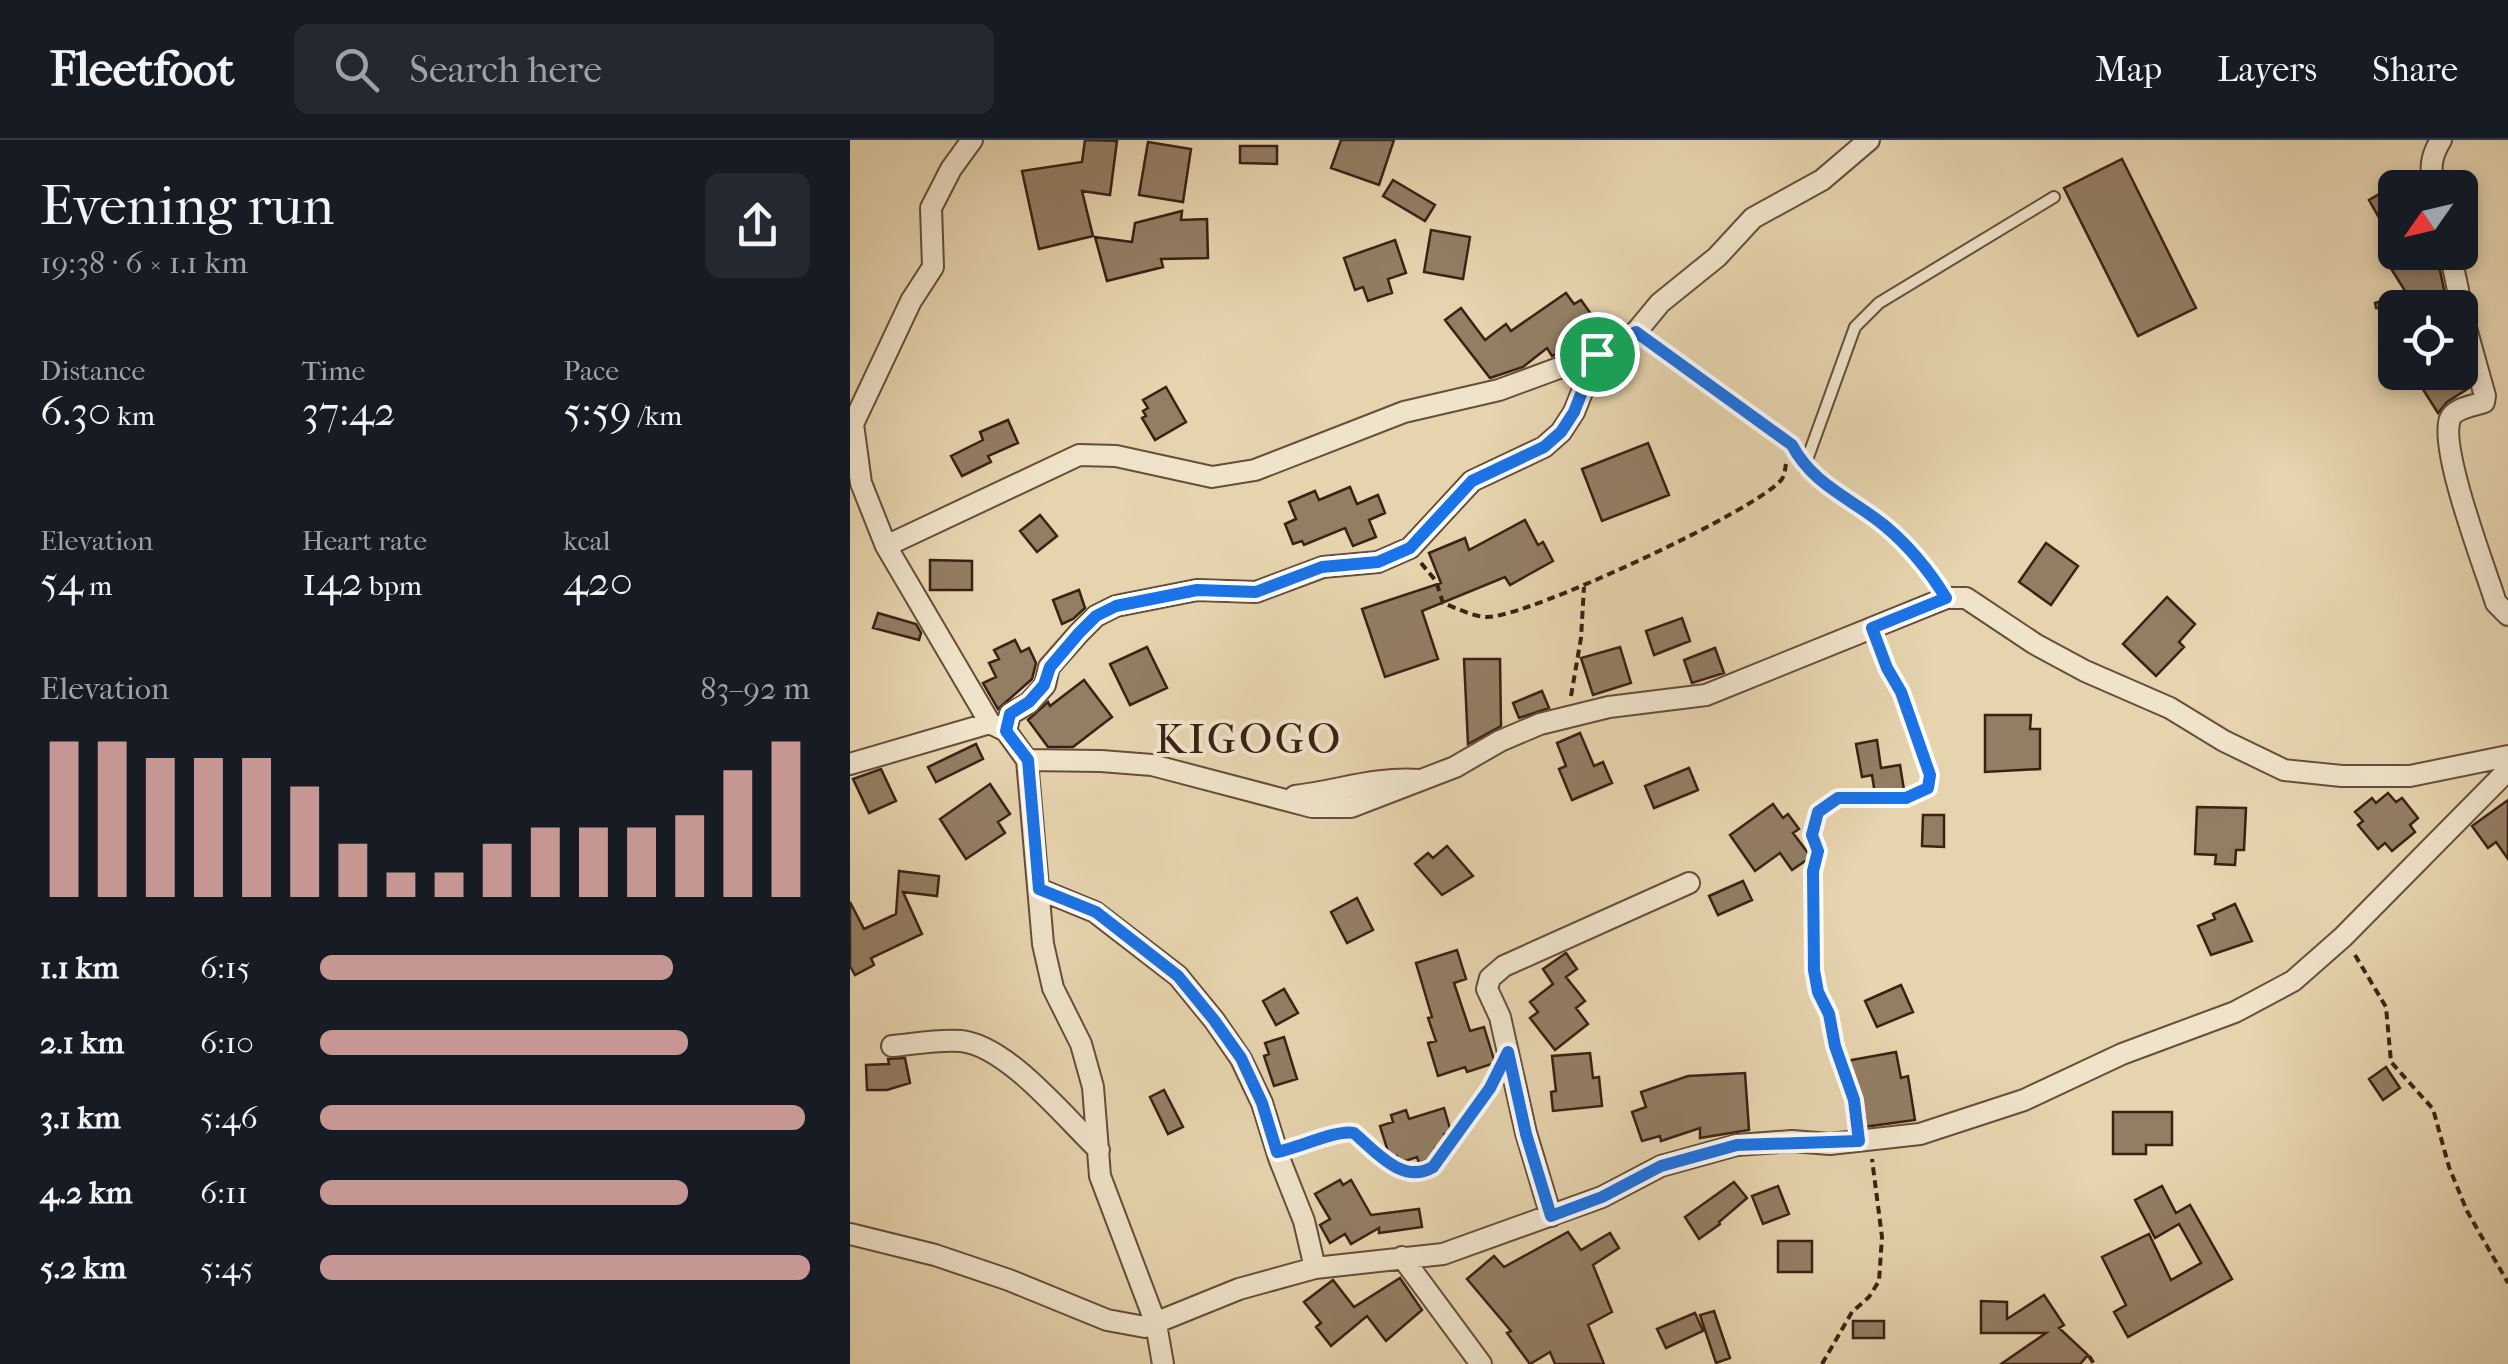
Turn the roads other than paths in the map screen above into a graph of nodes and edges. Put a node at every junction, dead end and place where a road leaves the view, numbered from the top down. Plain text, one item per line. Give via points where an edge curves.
1 (972, 140) edge
2 (1869, 140) edge
3 (2441, 140) edge
4 (2431, 170) edge
5 (2054, 196) dead end
6 (2454, 270) edge
7 (1636, 332) junction
8 (1597, 354) junction
9 (1804, 468) junction
10 (886, 546) junction
11 (1946, 598) junction
12 (2508, 616) edge
13 (998, 727) junction
14 (2508, 756) edge
15 (1028, 760) junction
16 (850, 764) edge
17 (2506, 776) edge
18 (1689, 883) dead end
19 (1039, 889) junction
20 (892, 1046) dead end
21 (1099, 1150) junction
22 (1551, 1216) junction
23 (853, 1237) edge
24 (1402, 1257) junction
25 (1315, 1268) junction
26 (1156, 1324) junction
27 (1163, 1364) edge
28 (1482, 1364) edge

1 - 10 street via 931,208 933,267 853,424 861,483
2 - 7 street via 1822,180 1753,218
3 - 4 street
5 - 9 lane via 1878,303 1855,327
6 - 12 street via 2486,396 2454,412 2447,449 2496,603
7 - 8 street
7 - 9 lane via 1792,445
8 - 10 street via 1500,390 1404,412 1256,470 1212,477 1079,454
8 - 13 street via 1561,432 1472,481 1410,548 1378,562 1322,567 1256,592 1197,590 1116,606 1079,633 1050,667 1044,685
9 - 11 lane via 1888,528
10 - 13 street
11 - 14 street via 1966,598 2035,644 2284,770 2410,776
11 - 15 street via 1706,695 1567,716 1351,808 1312,808 1152,765
13 - 15 street
13 - 16 street
15 - 19 street
17 - 22 street via 2293,981 2236,1012 2024,1100 1920,1134 1737,1145 1661,1166
18 - 22 street via 1490,978
19 - 21 street via 1052,988 1081,1044
19 - 25 street via 1096,912 1178,976 1214,1020 1262,1103
20 - 21 street via 960,1041 986,1047 1018,1069
21 - 26 street via 1100,1176
22 - 24 street via 1443,1254
23 - 26 street via 936,1255 1126,1326
24 - 25 street
24 - 28 street
25 - 26 street via 1239,1289
26 - 27 street

